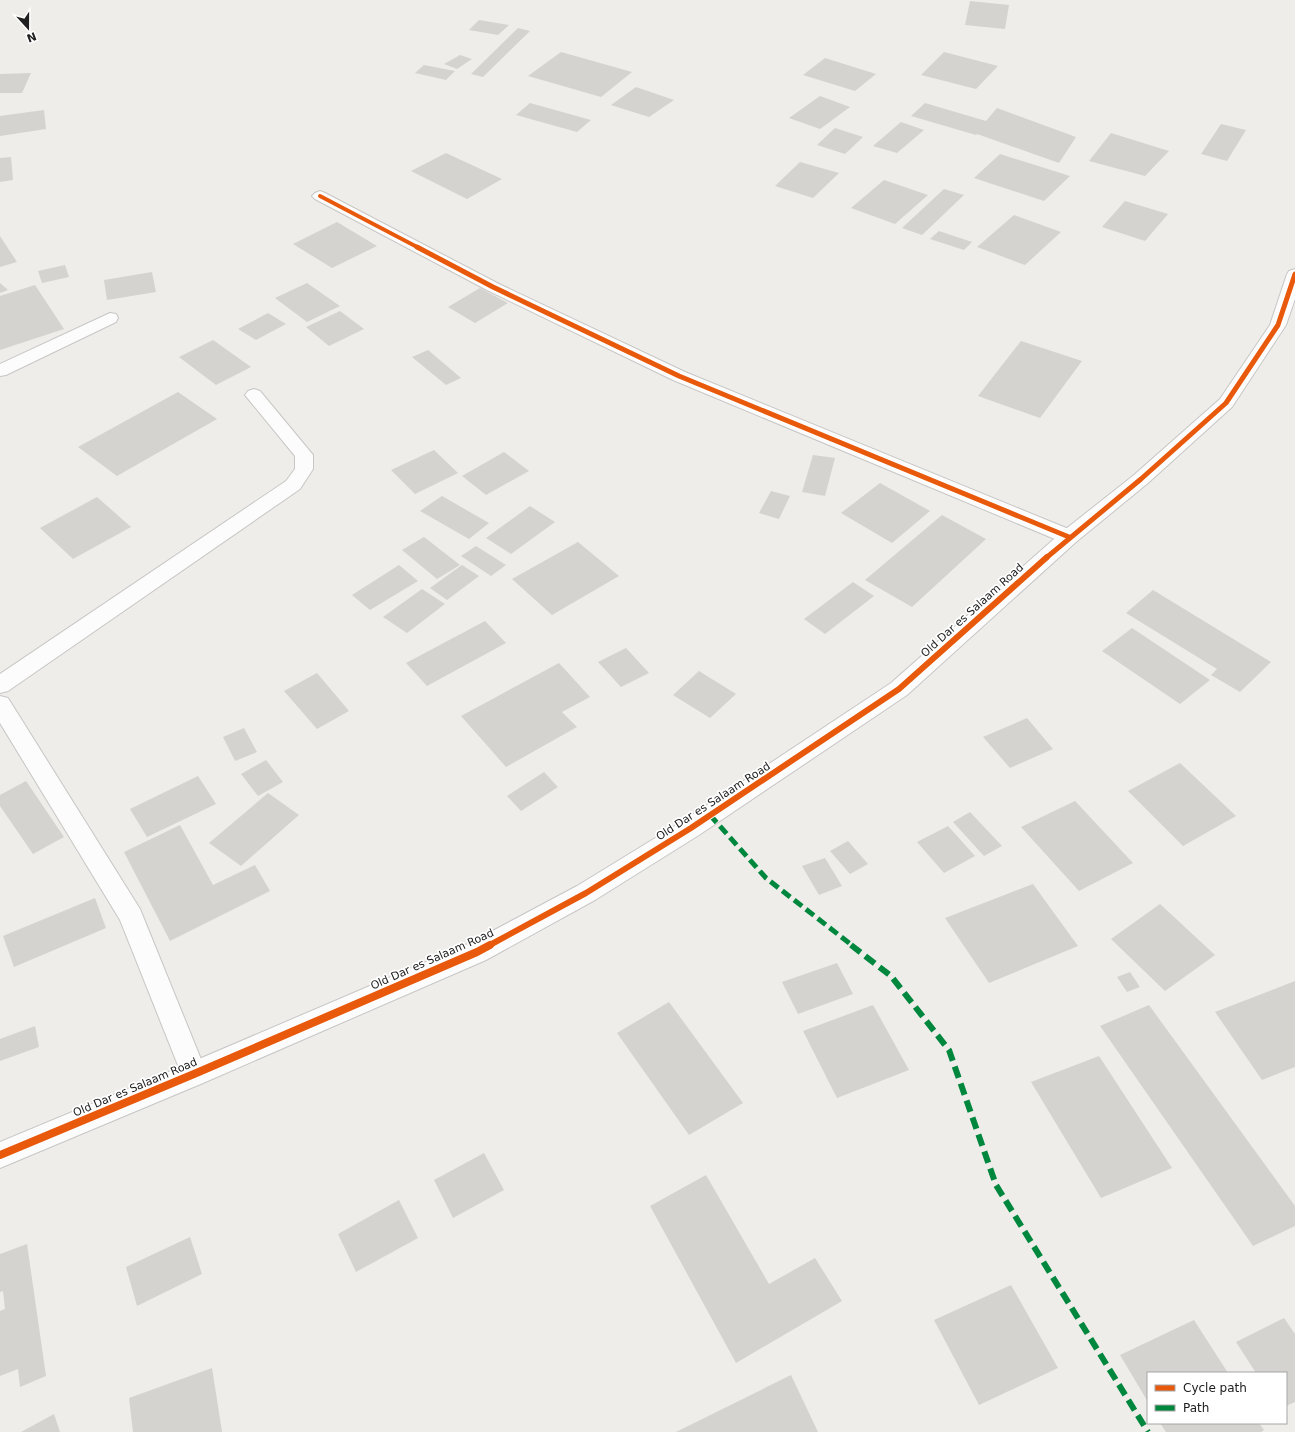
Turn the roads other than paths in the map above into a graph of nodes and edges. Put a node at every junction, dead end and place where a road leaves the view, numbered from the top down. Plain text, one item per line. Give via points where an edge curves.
1 (320, 196) dead end
2 (1295, 274) edge
3 (110, 318) dead end
4 (0, 371) edge
5 (254, 395) dead end
6 (1069, 537) junction
7 (0, 685) edge
8 (0, 704) edge
9 (194, 1074) junction
10 (0, 1155) edge

1 - 6 street via 493,287 679,376
2 - 6 street, Old Dar es Salaam Road via 1278,325 1226,403 1141,479
3 - 4 street
5 - 7 street via 304,455 304,470 293,485
6 - 9 street, Old Dar es Salaam Road via 899,689 691,828 586,893 477,952
8 - 9 street via 131,916
9 - 10 street, Old Dar es Salaam Road

